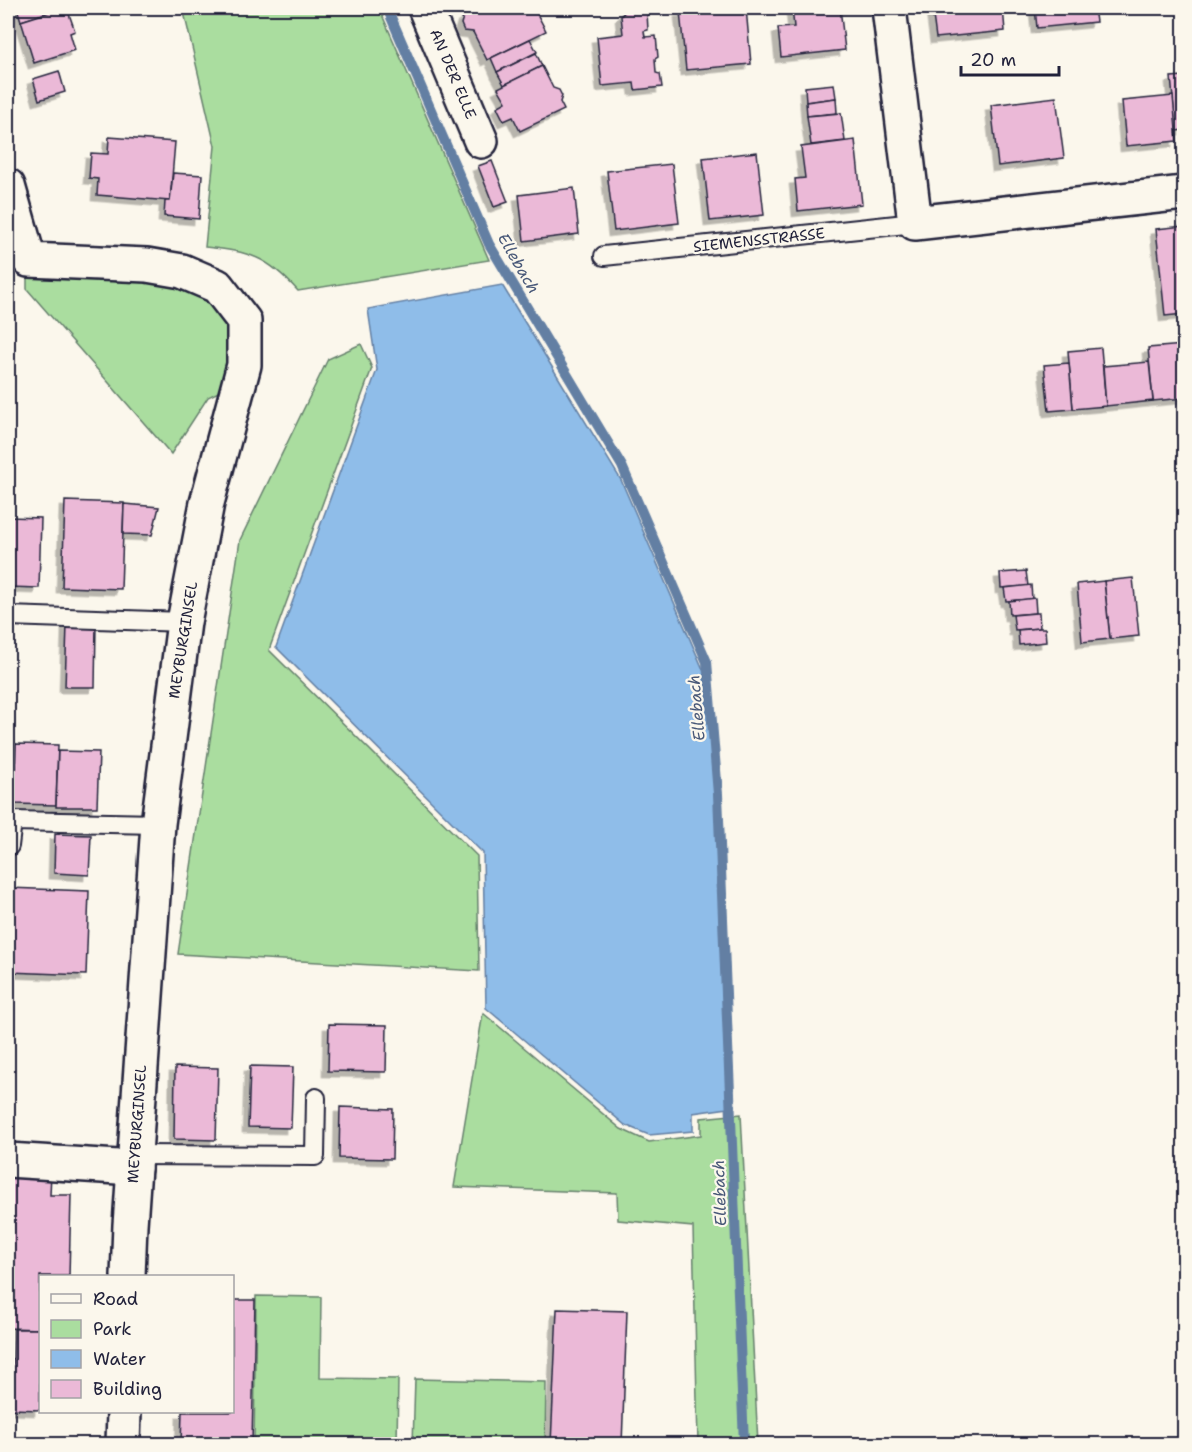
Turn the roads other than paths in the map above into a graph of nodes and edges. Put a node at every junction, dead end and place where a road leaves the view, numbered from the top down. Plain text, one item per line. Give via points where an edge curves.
1 (425, 8) edge
2 (889, 8) edge
3 (481, 141) dead end
4 (8, 186) edge
5 (1185, 193) edge
6 (915, 223) junction
7 (604, 256) dead end
8 (18, 260) edge
9 (8, 615) edge
10 (184, 622) junction
11 (158, 824) junction
12 (8, 846) edge
13 (316, 1098) dead end
14 (8, 1160) edge
15 (134, 1162) junction
16 (128, 1275) edge
17 (124, 1413) edge
18 (123, 1444) edge

1 - 3 street, AN DER ELLE
2 - 6 street
4 - 8 street, MEYBURGINSEL
5 - 6 street, SIEMENSSTRASSE
6 - 7 lane, SIEMENSSTRASSE
8 - 10 street, MEYBURGINSEL via 147,265 182,271 218,286 244,321 244,365 207,502
9 - 10 lane
10 - 11 street, MEYBURGINSEL
11 - 12 lane via 12,821
11 - 15 street, MEYBURGINSEL
13 - 15 lane via 315,1156
14 - 15 street
15 - 16 street, MEYBURGINSEL
17 - 18 street

